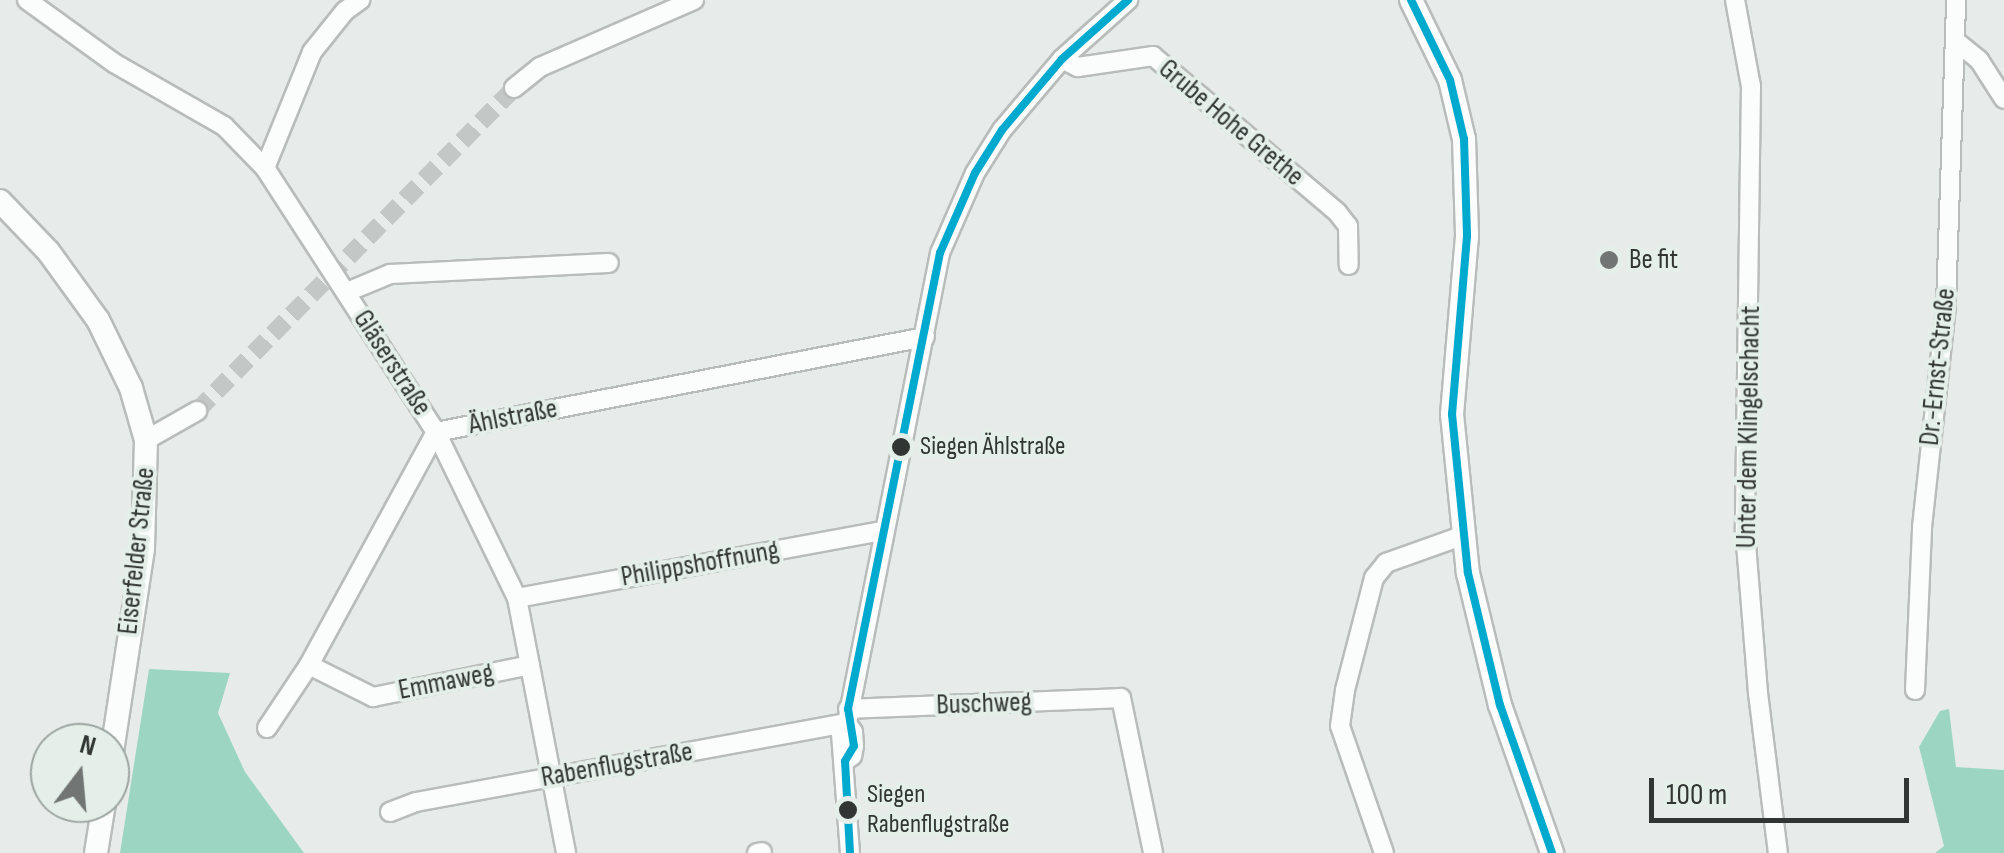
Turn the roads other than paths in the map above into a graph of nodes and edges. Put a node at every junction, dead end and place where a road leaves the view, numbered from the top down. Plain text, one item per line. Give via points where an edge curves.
1 (27, 0) edge
2 (360, 0) edge
3 (694, 0) edge
4 (1128, 0) edge
5 (1412, 0) edge
6 (1735, 0) edge
7 (1956, 0) edge
8 (1958, 43) junction
9 (1062, 59) junction
10 (514, 88) tunnel mouth
11 (2004, 100) edge
12 (266, 168) junction
13 (0, 200) edge
14 (609, 263) dead end
15 (1350, 266) dead end
16 (346, 292) junction
17 (925, 337) junction
18 (197, 411) tunnel mouth
19 (436, 432) junction
20 (146, 440) junction
21 (882, 531) junction
22 (1462, 536) junction
23 (517, 598) junction
24 (309, 664) junction
25 (530, 665) junction
26 (1915, 690) dead end
27 (847, 716) junction
28 (116, 723) edge
29 (267, 728) dead end
30 (551, 777) junction
31 (390, 812) dead end
32 (101, 823) edge
33 (96, 853) edge
34 (566, 853) edge
35 (850, 853) edge
36 (1153, 853) edge
37 (1384, 853) edge
38 (1552, 853) edge
39 (1778, 853) edge

1 - 12 street, Gläserstraße via 114,63 224,126
2 - 12 street via 312,52
3 - 10 street via 540,67
4 - 9 street
5 - 22 main road via 1450,80 1464,139 1467,236 1452,414
6 - 39 street, Unter dem Klingelschacht via 1751,86 1745,531
7 - 8 street, Dr.-Ernst-Straße
8 - 11 street via 1979,60
8 - 26 street, Dr.-Ernst-Straße via 1946,306 1922,527
9 - 15 street, Grube Hohe Grethe via 1078,68 1154,56 1338,212 1348,226
9 - 17 street via 1002,130 958,208 940,253
12 - 16 street, Gläserstraße
13 - 20 main road, Eiserfelder Straße via 98,320 131,388
14 - 16 street via 390,274
16 - 19 street, Gläserstraße
17 - 19 street, Ählstraße
17 - 21 street
18 - 20 street
19 - 23 street, Gläserstraße
19 - 24 street, Ählstraße
20 - 28 main road, Eiserfelder Straße via 143,548
21 - 23 street, Philippshoffnung
21 - 27 street
22 - 37 street via 1386,563 1374,578 1345,690 1340,726
22 - 38 main road via 1484,650
23 - 25 street, Gläserstraße
24 - 25 street, Emmaweg via 373,697
24 - 29 street, Ählstraße
25 - 30 street, Gläserstraße
27 - 30 street, Rabenflugstraße
27 - 35 street via 840,745
27 - 36 street, Buschweg via 1120,698
30 - 31 street, Rabenflugstraße
30 - 34 street, Gläserstraße
32 - 33 main road

